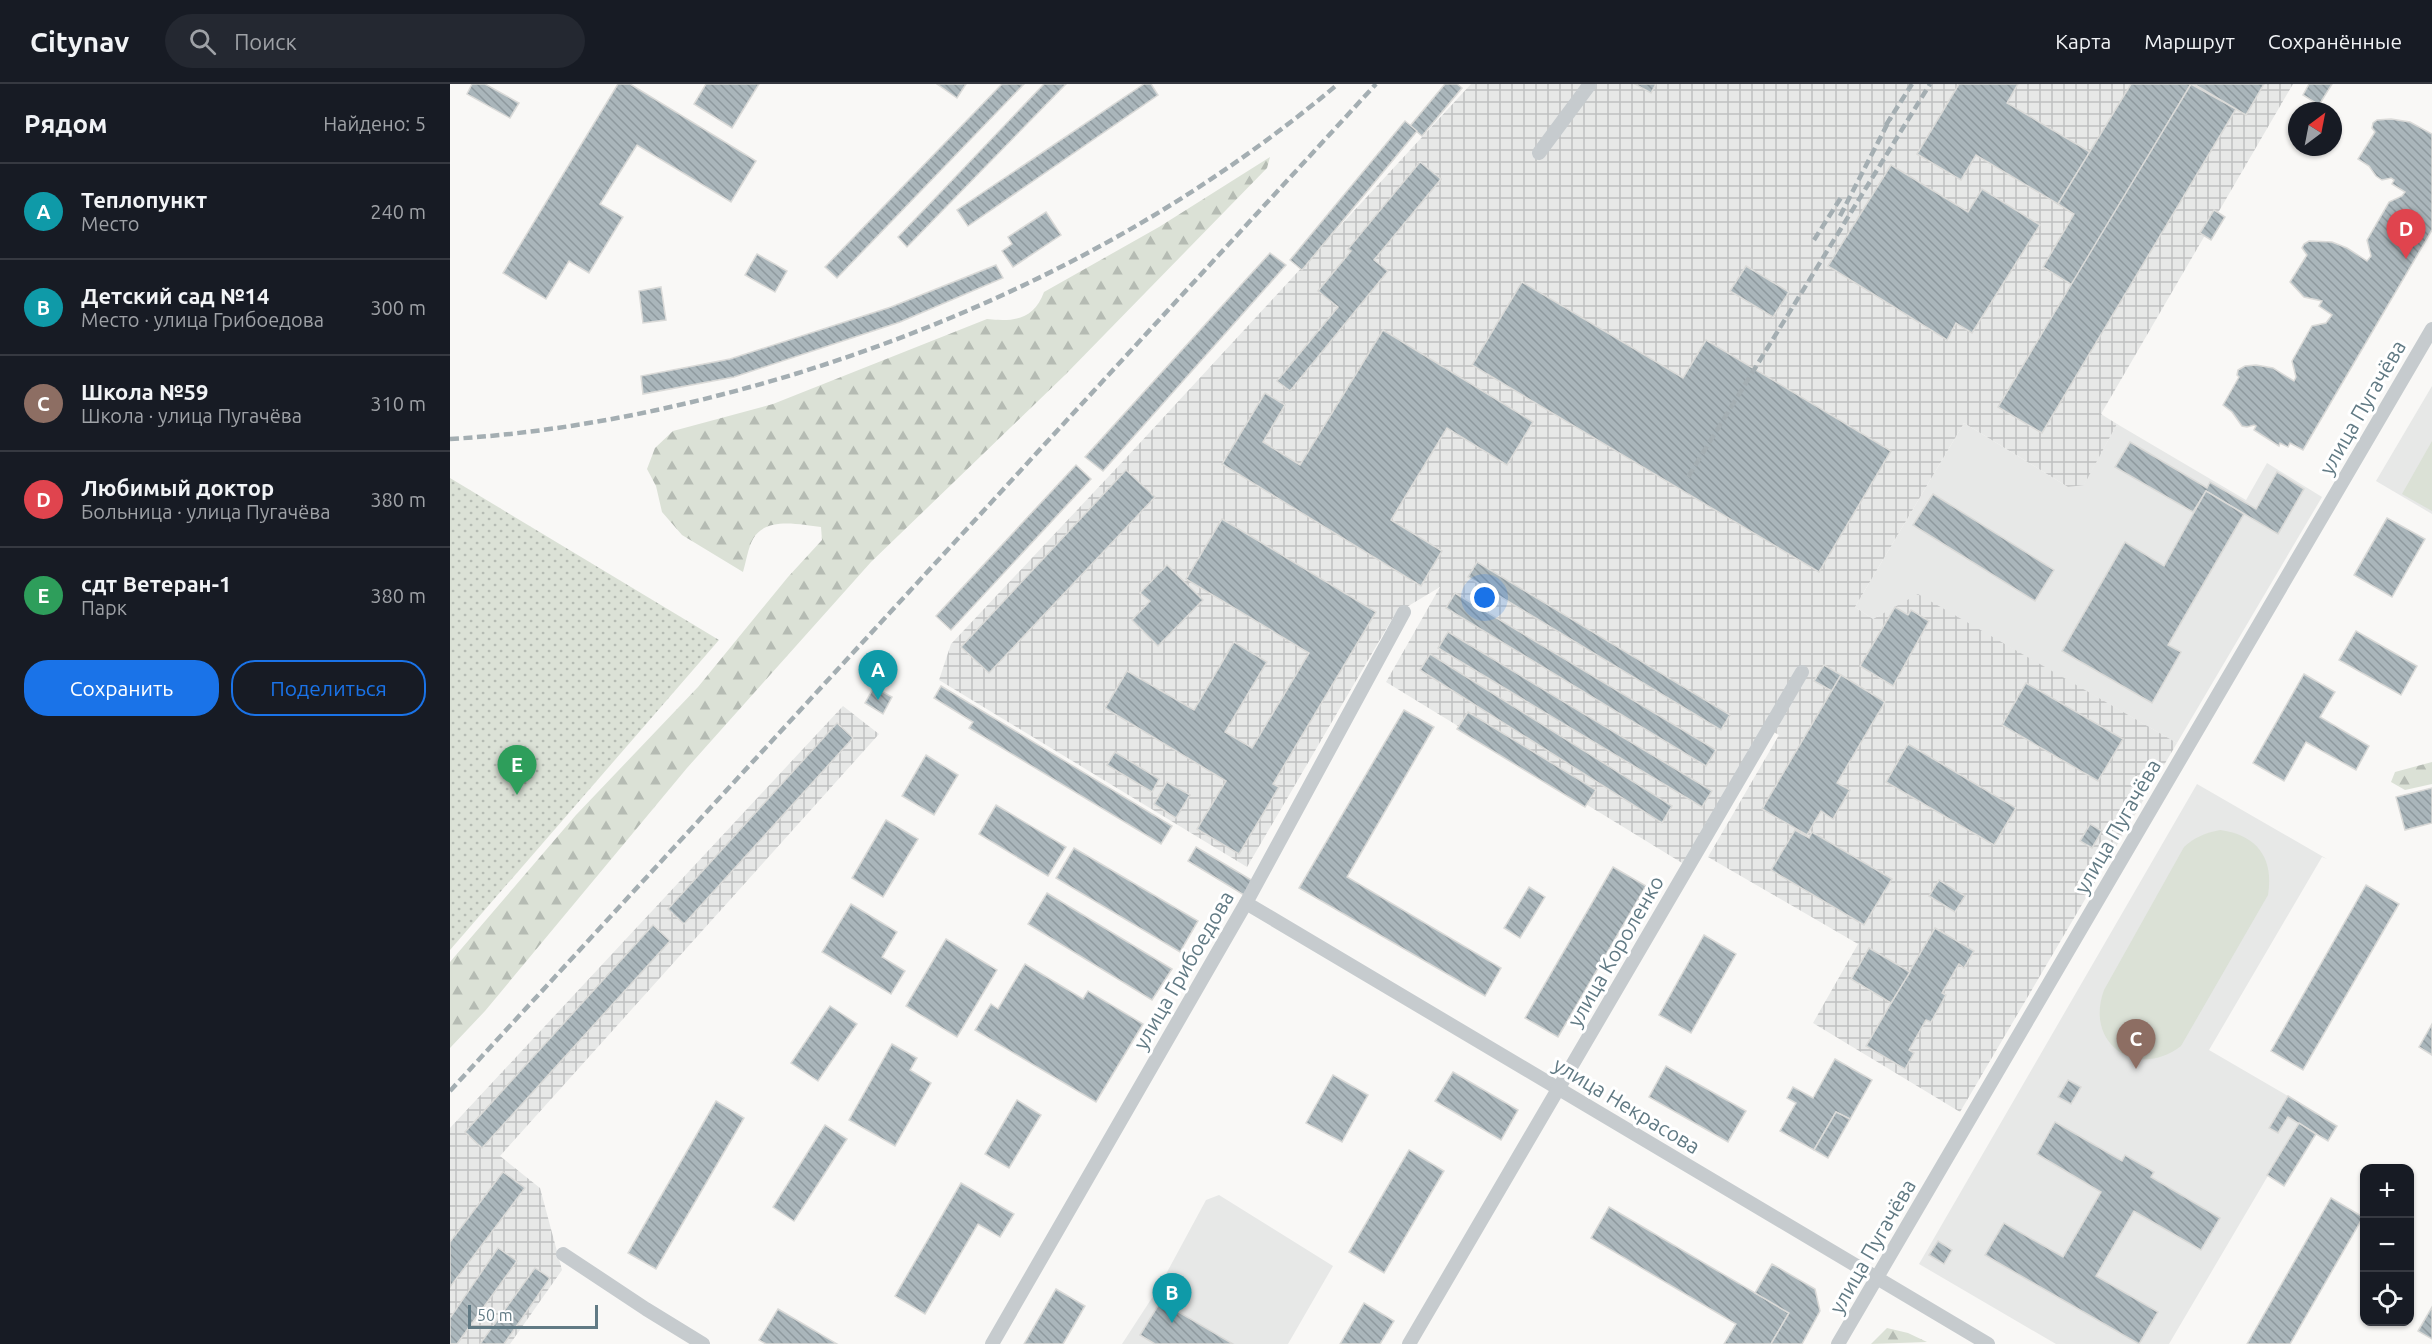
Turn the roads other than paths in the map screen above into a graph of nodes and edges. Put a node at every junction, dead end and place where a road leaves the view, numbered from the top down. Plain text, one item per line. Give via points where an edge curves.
1 (1590, 84) edge
2 (1539, 153) dead end
3 (2432, 329) edge
4 (1404, 612) dead end
5 (1802, 672) dead end
6 (1245, 903) junction
7 (1558, 1089) junction
8 (563, 1254) dead end
9 (1877, 1278) junction
10 (704, 1344) edge
11 (992, 1344) edge
12 (1409, 1344) edge
13 (1838, 1344) edge
14 (1988, 1344) edge

1 - 2 street
3 - 9 street, улица Пугачёва
4 - 6 street, улица Грибоедова
5 - 7 street, улица Короленко
6 - 7 street, улица Некрасова
6 - 11 street, улица Грибоедова
7 - 9 street, улица Некрасова
7 - 12 street, улица Короленко
8 - 10 street
9 - 13 street, улица Пугачёва
9 - 14 street, улица Некрасова

